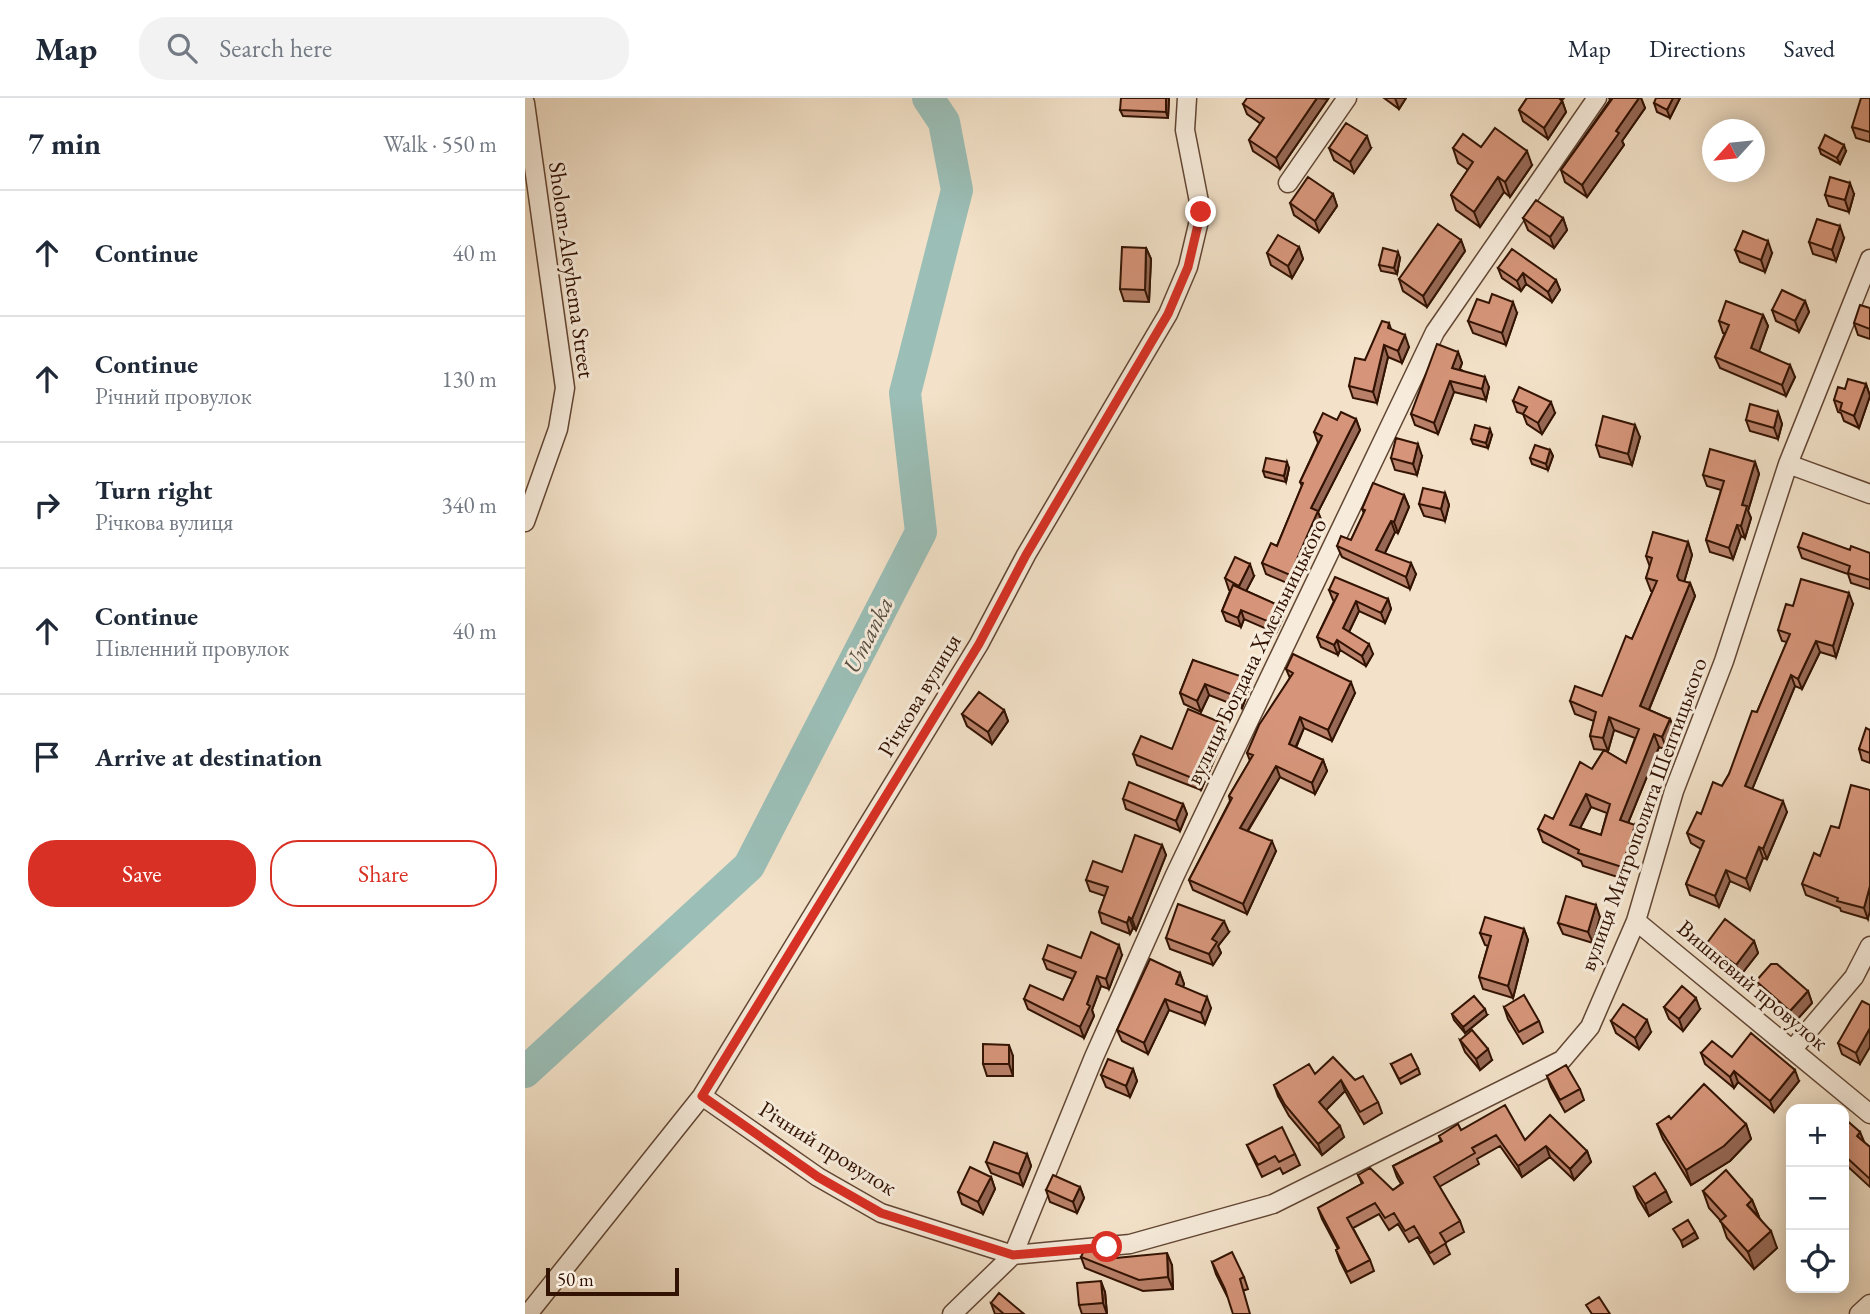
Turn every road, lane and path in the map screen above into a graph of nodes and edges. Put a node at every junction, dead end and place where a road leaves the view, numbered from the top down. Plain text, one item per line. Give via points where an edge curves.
1 (1187, 98) edge
2 (1347, 98) edge
3 (1597, 98) edge
4 (525, 103) edge
5 (1289, 183) dead end
6 (1870, 259) edge
7 (1787, 464) junction
8 (1870, 494) edge
9 (525, 522) edge
10 (1636, 921) junction
11 (1870, 946) edge
12 (1793, 1050) junction
13 (702, 1096) junction
14 (1870, 1114) edge
15 (1013, 1255) junction
16 (1870, 1304) edge
17 (528, 1314) edge
18 (952, 1314) edge
19 (1859, 1314) edge

1 - 13 street, Річкова вулиця via 1185,130 1201,212 1188,267 1168,314 979,644
2 - 5 street
3 - 15 street, вулиця Богдана Хмельницького via 1435,332 1175,875
4 - 9 street, Sholom-Aleyhema Street via 565,388 558,429
6 - 7 street, вулиця Митрополита Шептицького
7 - 8 street
7 - 10 street, вулиця Митрополита Шептицького via 1724,661 1674,791
10 - 12 street, Вишневий провулок
10 - 15 street, вулиця Митрополита Шептицького via 1590,1027 1562,1060 1273,1204 1130,1244
11 - 12 street via 1854,977
12 - 14 street, Вишневий провулок
13 - 15 street, Річний провулок via 818,1177 881,1213
13 - 17 street, Річкова вулиця
15 - 18 street
16 - 19 street

